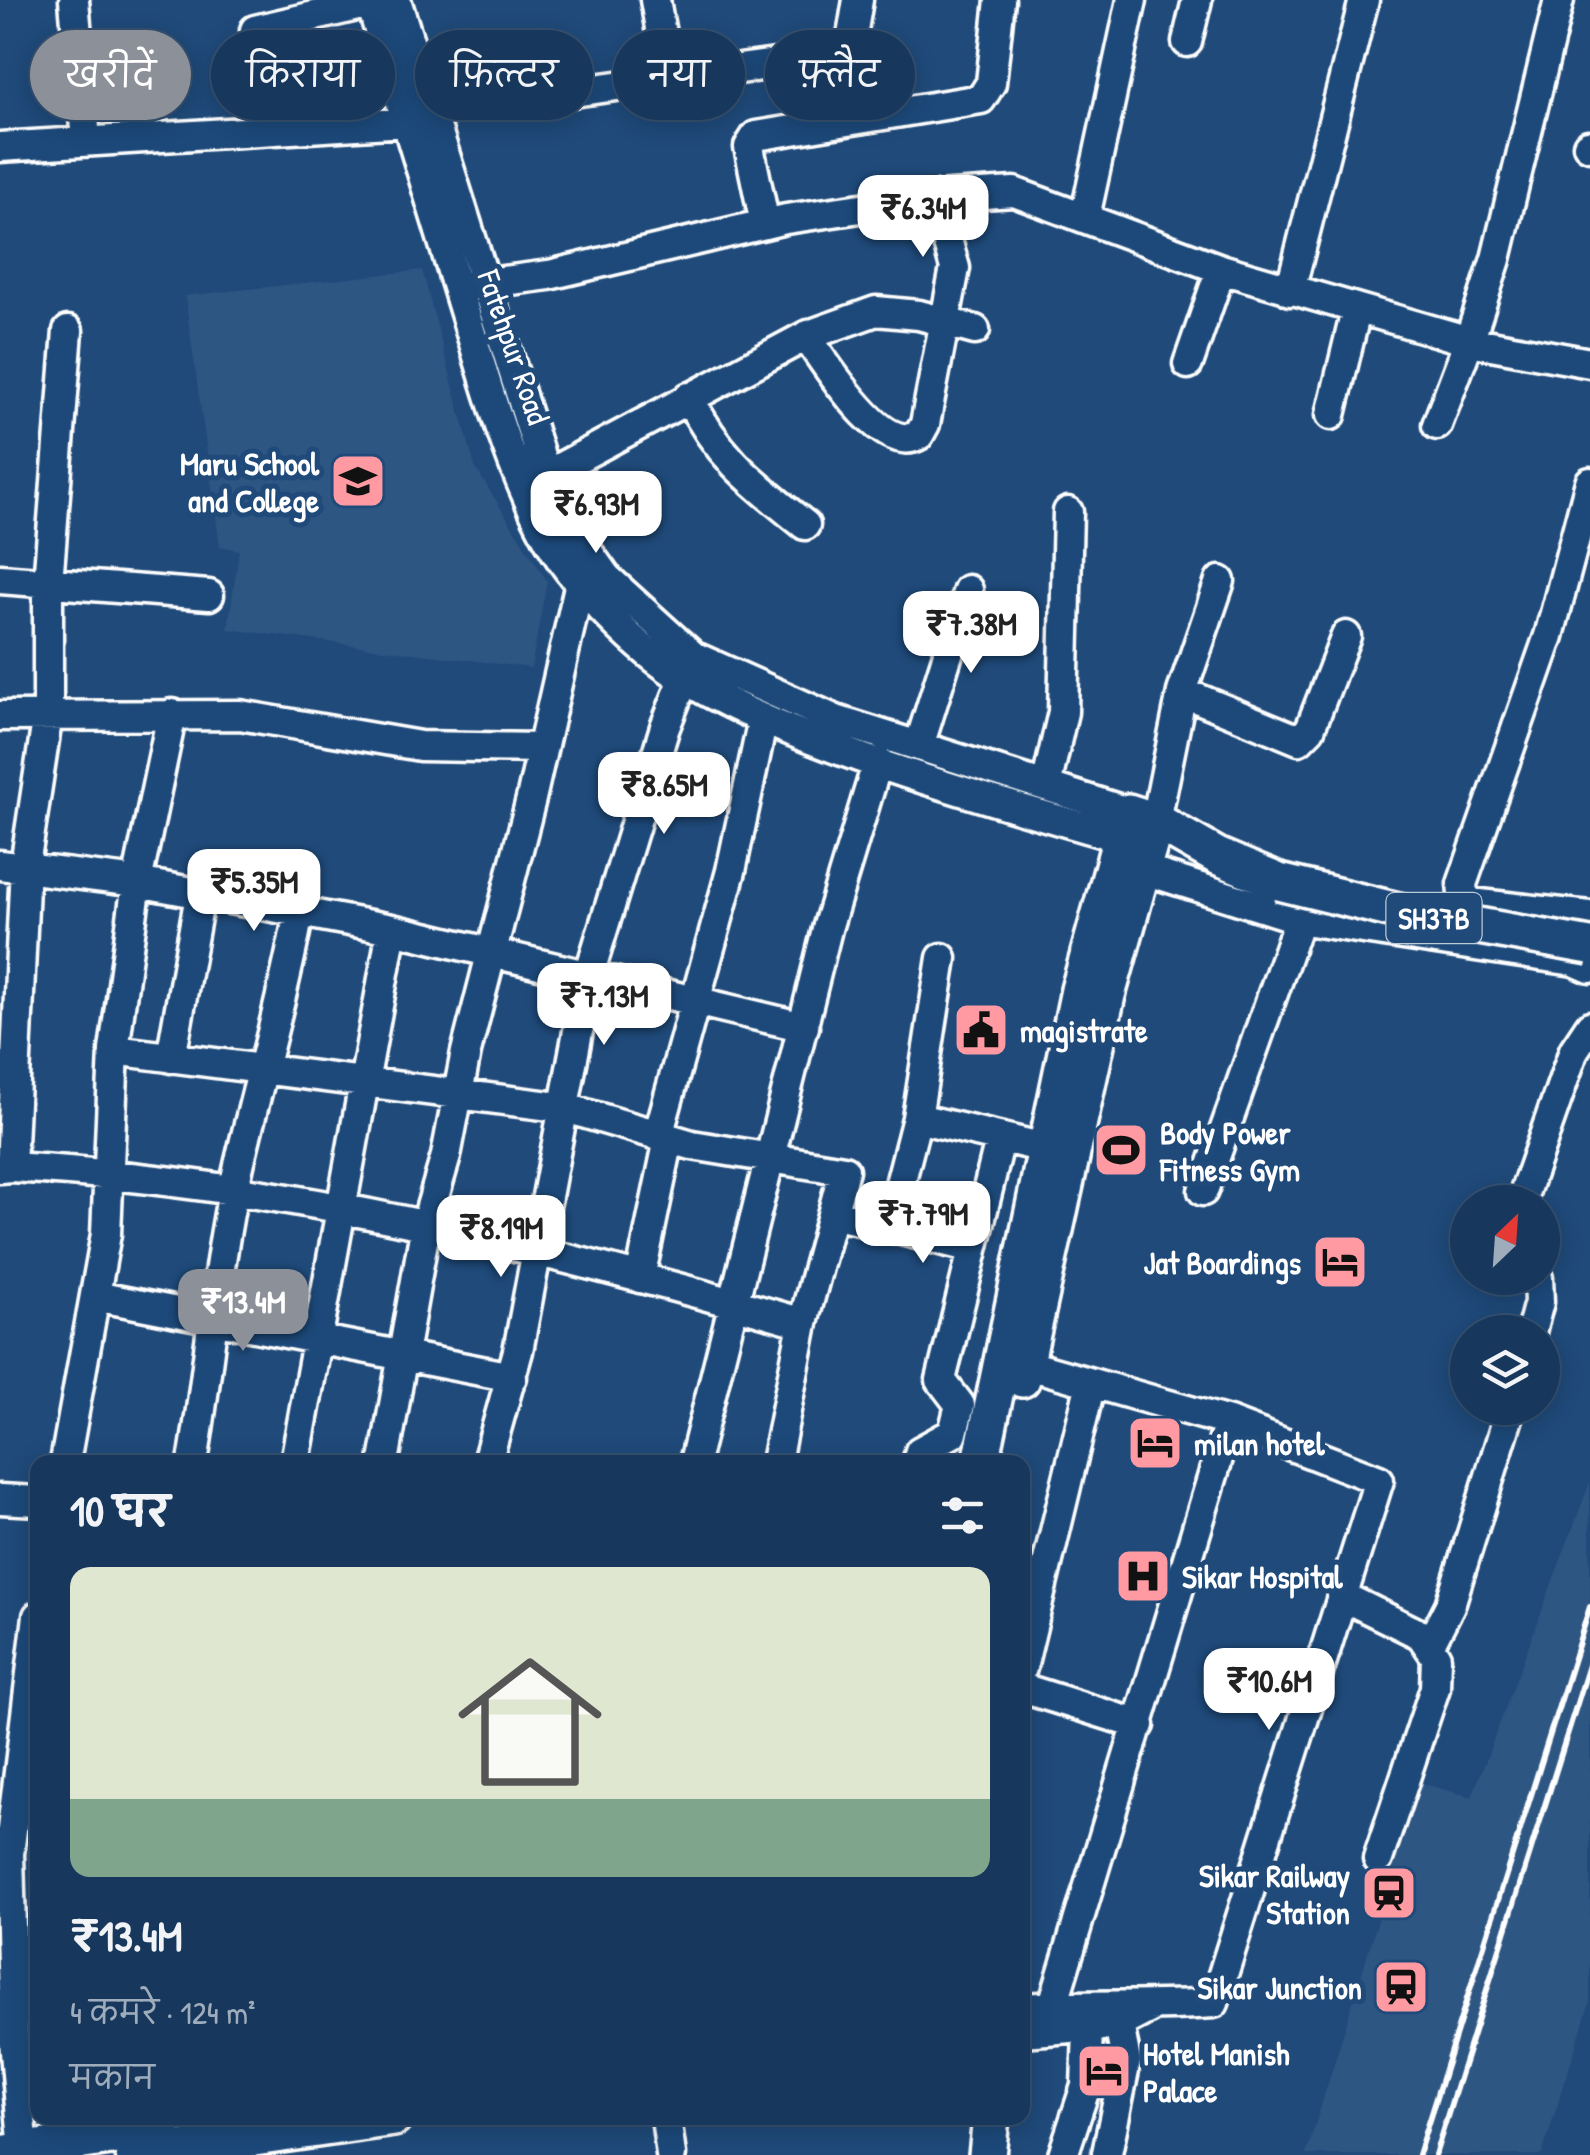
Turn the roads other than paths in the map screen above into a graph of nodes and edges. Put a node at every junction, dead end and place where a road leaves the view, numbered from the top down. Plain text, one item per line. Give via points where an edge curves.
1 (74, 0) edge
2 (656, 0) edge
3 (858, 0) edge
4 (1000, 0) edge
5 (1132, 0) edge
6 (1197, 0) edge
7 (1364, 0) edge
8 (1558, 0) edge
9 (379, 1) edge
10 (255, 30) dead end
11 (661, 30) edge
12 (1188, 42) dead end
13 (745, 68) edge
14 (415, 110) edge
15 (415, 119) edge
16 (418, 120) edge
17 (86, 141) junction
18 (0, 147) edge
19 (935, 197) junction
20 (1085, 217) junction
21 (765, 224) junction
22 (1222, 269) junction
23 (470, 285) junction
24 (1290, 291) junction
25 (1356, 310) junction
26 (944, 322) junction
27 (975, 330) dead end
28 (68, 331) dead end
29 (806, 336) junction
30 (1469, 341) junction
31 (1590, 363) edge
32 (1188, 364) dead end
33 (689, 397) junction
34 (1331, 415) dead end
35 (1437, 425) dead end
36 (535, 480) junction
37 (1589, 490) edge
38 (1068, 512) dead end
39 (806, 525) dead end
40 (0, 579) edge
41 (1220, 581) dead end
42 (580, 582) junction
43 (48, 583) junction
44 (968, 590) dead end
45 (209, 595) dead end
46 (1346, 636) dead end
47 (684, 678) junction
48 (1182, 692) junction
49 (48, 714) junction
50 (172, 714) junction
51 (0, 716) edge
52 (763, 719) junction
53 (920, 746) junction
54 (540, 748) junction
55 (878, 760) junction
56 (1046, 786) junction
57 (1139, 837) junction
58 (12, 865) edge
59 (137, 882) junction
60 (200, 895) junction
61 (1471, 904) junction
62 (299, 912) junction
63 (1590, 916) edge
64 (1297, 919) junction
65 (392, 929) junction
66 (1463, 946) junction
67 (1590, 946) edge
68 (493, 956) junction
69 (942, 958) dead end
70 (1590, 968) edge
71 (588, 978) junction
72 (693, 1002) junction
73 (8, 1012) edge
74 (1590, 1026) edge
75 (804, 1027) junction
76 (114, 1050) junction
77 (171, 1058) junction
78 (260, 1068) junction
79 (364, 1081) junction
80 (461, 1093) junction
81 (566, 1108) junction
82 (918, 1118) junction
83 (663, 1137) junction
84 (1000, 1140) junction
85 (1045, 1148) junction
86 (770, 1156) junction
87 (5, 1168) edge
88 (112, 1173) junction
89 (1526, 1185) edge
90 (235, 1188) junction
91 (1204, 1191) dead end
92 (340, 1206) junction
93 (832, 1214) junction
94 (426, 1224) junction
95 (890, 1227) junction
96 (536, 1248) junction
97 (972, 1248) junction
98 (640, 1278) junction
99 (95, 1296) junction
100 (735, 1303) junction
101 (216, 1320) junction
102 (803, 1323) junction
103 (315, 1336) junction
104 (402, 1356) junction
105 (1026, 1364) junction
106 (512, 1377) junction
107 (1091, 1382) junction
108 (1230, 1422) junction
109 (1506, 1425) edge
110 (66, 1455) edge
111 (195, 1455) edge
112 (296, 1455) edge
113 (385, 1455) edge
114 (488, 1455) edge
115 (696, 1455) edge
116 (777, 1455) edge
117 (919, 1455) edge
118 (982, 1455) edge
119 (1006, 1455) edge
120 (0, 1499) edge
121 (30, 1501) edge
122 (1342, 1596) junction
123 (1030, 1635) edge
124 (1429, 1646) junction
125 (1030, 1691) edge
126 (1140, 1725) junction
127 (30, 1760) edge
128 (8, 1791) edge
129 (1378, 1859) dead end
130 (1054, 2006) junction
131 (1030, 2008) edge
132 (1152, 2008) junction
133 (1119, 2024) junction
134 (1088, 2028) junction
135 (1030, 2032) edge
136 (184, 2125) edge
137 (345, 2125) edge
138 (667, 2125) edge
139 (966, 2125) edge
140 (990, 2125) edge
141 (10, 2153) edge
142 (1106, 2153) edge
143 (134, 2155) edge
144 (671, 2155) edge
145 (966, 2155) edge
146 (987, 2155) edge
147 (1063, 2155) edge

1 - 17 street
2 - 11 street
3 - 13 street via 849,54
4 - 21 street via 991,83 981,99 756,136 749,146
5 - 20 street
6 - 12 street
7 - 24 street
8 - 30 street via 1496,259
9 - 10 street
9 - 14 street, Fatehpur Road
15 - 17 street
16 - 23 street, Fatehpur Road
17 - 18 street
19 - 20 street via 1014,192
19 - 21 street
19 - 26 street via 955,268
20 - 22 street
21 - 23 street via 549,274
22 - 24 street
22 - 32 street
23 - 36 street, Fatehpur Road
24 - 25 street
25 - 30 street
25 - 34 street
26 - 27 street
26 - 29 street via 876,311
26 - 29 street via 925,424 910,440 873,424
28 - 43 street
29 - 33 street
30 - 31 street
30 - 35 street
33 - 36 street
33 - 39 street via 709,438 735,468
36 - 42 street, Fatehpur Road via 549,540
36 - 53 street via 606,577 693,656 791,702
37 - 61 street via 1549,636 1462,884
38 - 56 street via 1063,712
40 - 43 street
41 - 48 street
42 - 47 street, Fatehpur Road via 639,645
42 - 54 street
43 - 45 street
43 - 49 street
44 - 53 street
46 - 48 street via 1310,729 1299,740
47 - 52 street, Fatehpur Road
47 - 71 street
48 - 57 street
49 - 50 street
49 - 51 street
49 - 58 street
50 - 54 street via 240,715 420,746
50 - 59 street
52 - 55 street, Fatehpur Road
52 - 72 street via 731,871
53 - 56 street
54 - 68 street
55 - 57 street, Fatehpur Road
55 - 75 street
56 - 57 street
57 - 64 street
57 - 67 main road, SH37B, bridge via 1406,913
57 - 85 main road via 1079,990
57 - 105 main road
58 - 59 street
58 - 73 street
59 - 60 street
59 - 76 street
60 - 62 street
60 - 77 street
61 - 63 street
61 - 66 street
62 - 65 street
62 - 78 street
64 - 66 street
64 - 91 street
65 - 68 street
65 - 79 street
66 - 70 street via 1574,960
68 - 71 street
68 - 80 street
69 - 82 street
71 - 72 street
71 - 81 street
72 - 75 street
72 - 83 street
73 - 87 street
74 - 89 street via 1574,1050
75 - 86 street
76 - 77 street
76 - 88 street
77 - 78 street
78 - 79 street
78 - 90 street
79 - 80 street
79 - 92 street
80 - 81 street
80 - 94 street
81 - 83 street
81 - 96 street
82 - 84 street
82 - 95 street
83 - 86 street
83 - 98 street
84 - 85 street
84 - 97 street
85 - 118 main road
86 - 93 street via 844,1170
86 - 100 street
87 - 88 street
88 - 90 street
88 - 99 street
90 - 92 street
90 - 101 street
92 - 94 street
92 - 103 street
93 - 95 street
93 - 102 street
94 - 96 street
94 - 104 street
95 - 97 street
96 - 98 street
96 - 106 street
97 - 117 street via 941,1380 960,1405 952,1433
98 - 100 street
99 - 101 street
99 - 110 street
100 - 102 street
100 - 115 street
101 - 103 street
101 - 111 street
102 - 116 street
103 - 104 street
103 - 112 street
104 - 106 street
104 - 113 street
105 - 107 street
105 - 119 main road
106 - 114 street
107 - 108 street
107 - 123 street
108 - 122 street via 1379,1480
108 - 126 street
109 - 124 street via 1450,1605
120 - 121 street
122 - 124 street via 1421,1635
122 - 132 street via 1214,2004
124 - 129 street via 1436,1657 1435,1688
125 - 126 street
126 - 130 street
127 - 128 street
128 - 141 street
130 - 131 street
130 - 132 street via 1116,2002
132 - 133 street
133 - 134 street
133 - 142 street via 1126,2061
134 - 135 street
134 - 147 street via 1086,2086
136 - 141 main road
137 - 143 main road
138 - 144 street
139 - 145 main road
140 - 146 main road

